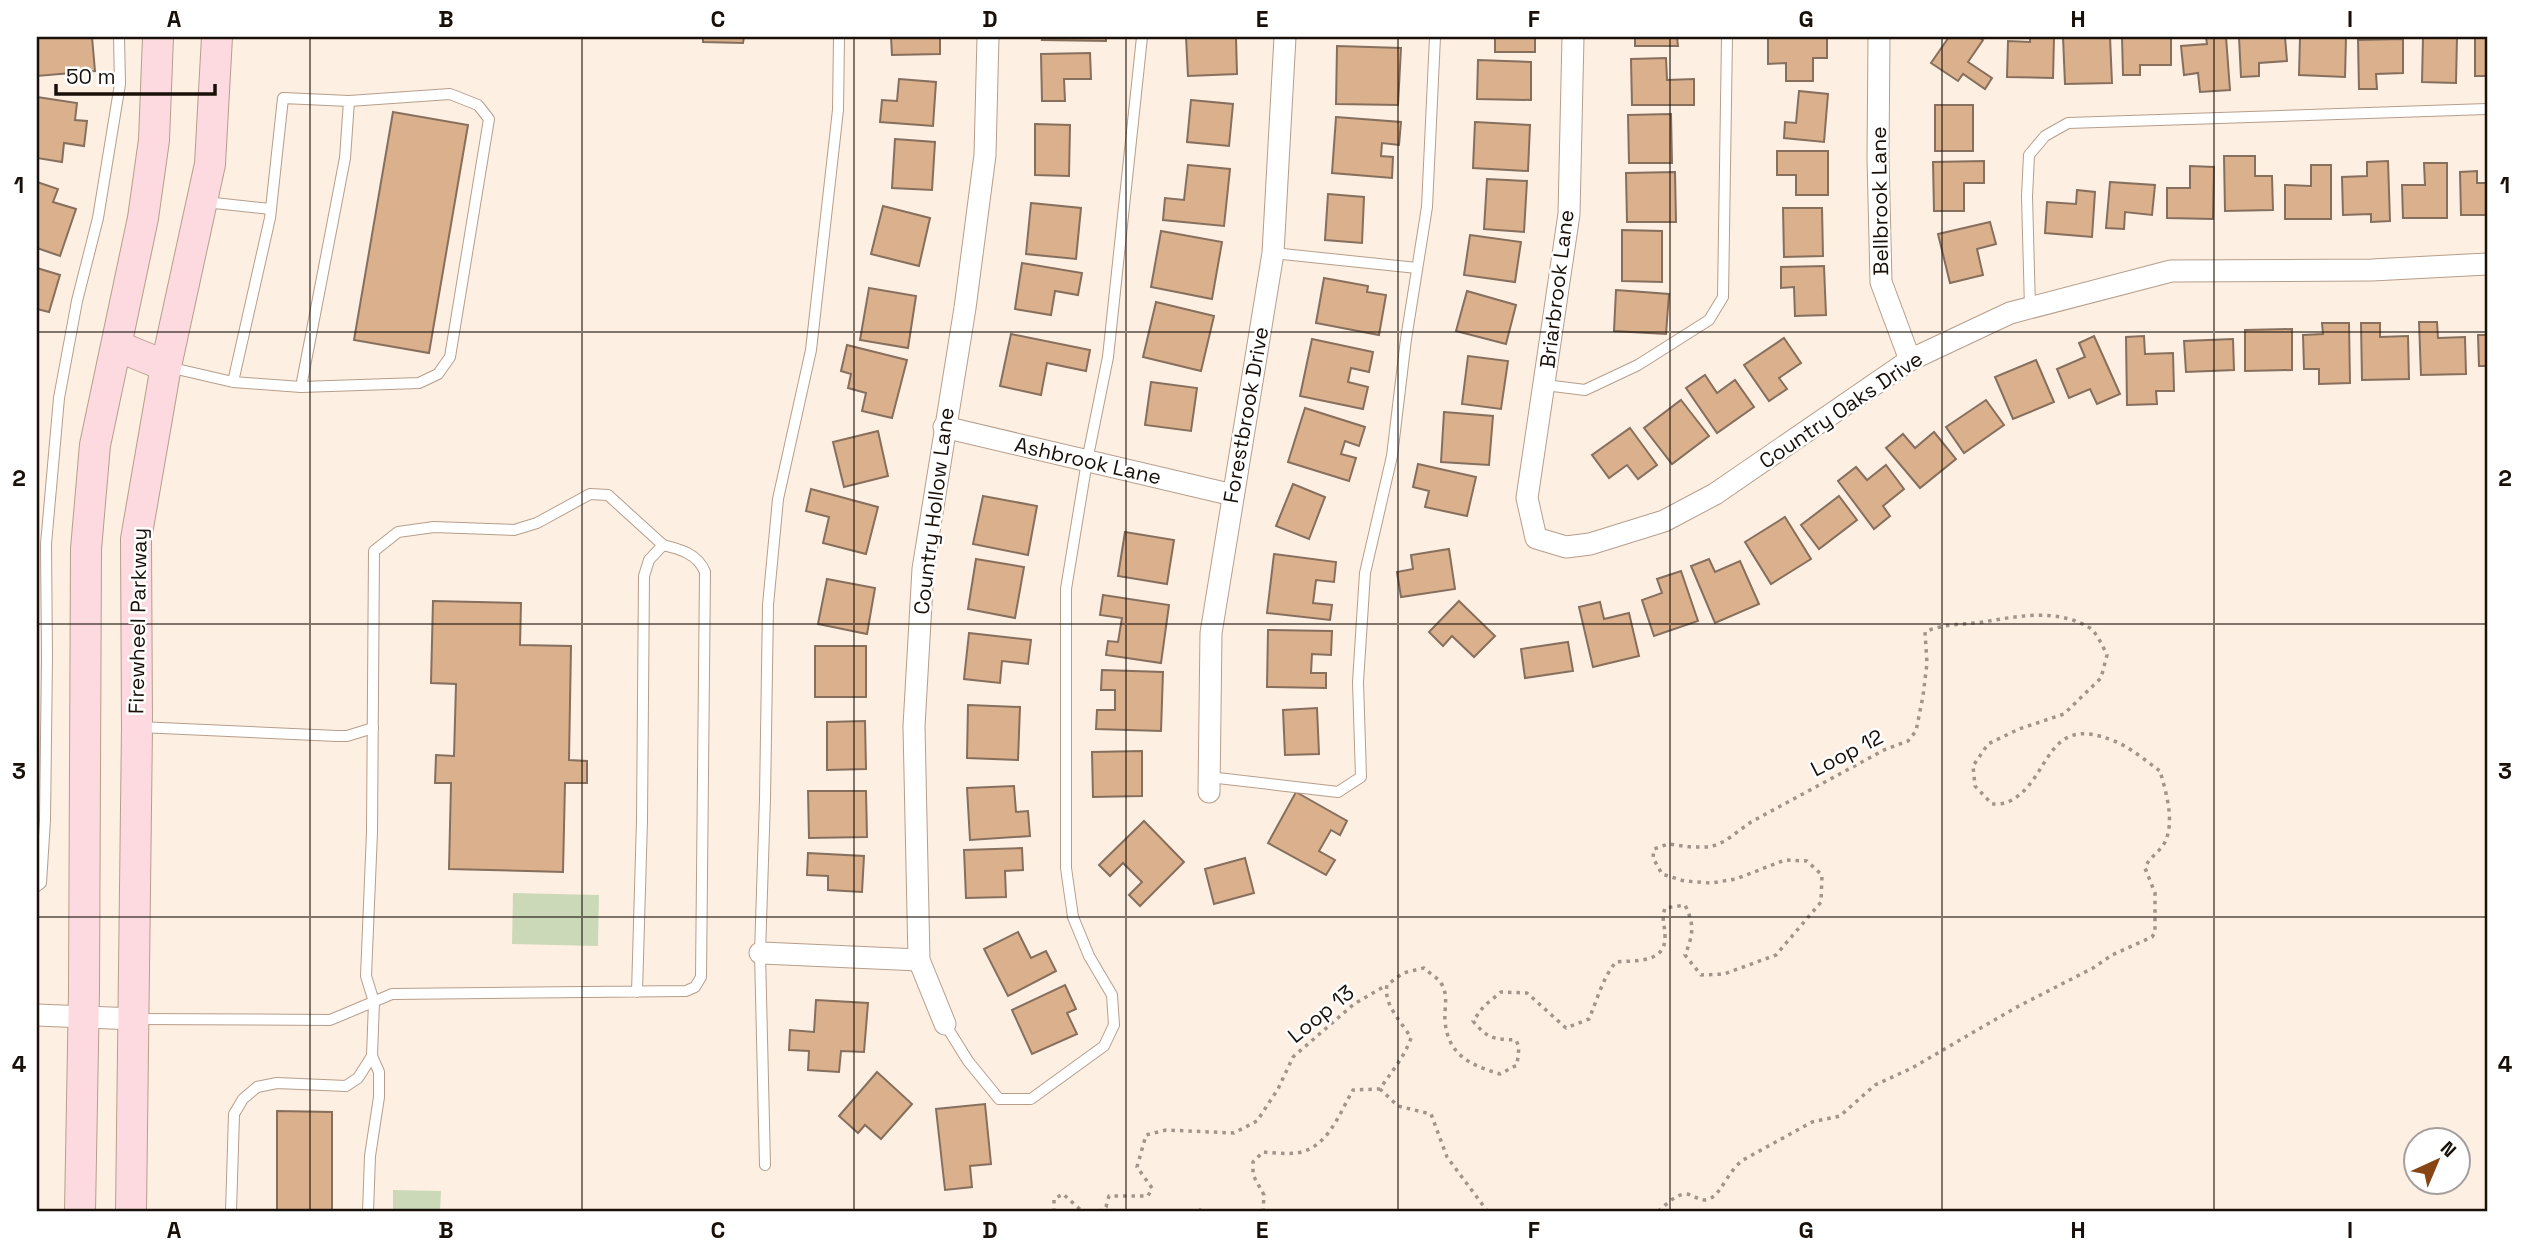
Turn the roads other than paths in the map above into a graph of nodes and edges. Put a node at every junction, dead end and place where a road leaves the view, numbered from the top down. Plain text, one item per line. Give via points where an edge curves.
1 (119, 37) edge
2 (158, 37) edge
3 (218, 37) edge
4 (839, 37) edge
5 (988, 37) edge
6 (1142, 37) edge
7 (1285, 37) edge
8 (1435, 37) edge
9 (1573, 37) edge
10 (1727, 37) edge
11 (1879, 37) edge
12 (349, 101) junction
13 (2487, 109) edge
14 (202, 202) junction
15 (271, 209) junction
16 (1273, 253) junction
17 (2487, 264) edge
18 (1417, 268) junction
19 (2030, 308) junction
20 (117, 346) junction
21 (1910, 360) junction
22 (166, 366) junction
23 (233, 382) junction
24 (1545, 385) junction
25 (301, 387) junction
26 (944, 428) junction
27 (1087, 461) junction
28 (1233, 495) junction
29 (1536, 538) joint
30 (663, 545) junction
31 (137, 727) junction
32 (373, 728) junction
33 (1209, 785) joint
34 (37, 886) edge
35 (760, 953) junction
36 (919, 960) junction
37 (637, 992) junction
38 (374, 1002) junction
39 (37, 1015) edge
40 (84, 1016) junction
41 (135, 1019) junction
42 (945, 1024) joint
43 (372, 1056) junction
44 (765, 1165) dead end
45 (80, 1212) edge
46 (131, 1212) edge
47 (232, 1212) edge
48 (368, 1212) edge

1 - 34 lane via 118,98 98,218 59,398 46,544 45,820 41,883
2 - 20 main road via 154,141
3 - 14 main road, Firewheel Parkway via 210,164
4 - 35 lane via 838,110 811,350 776,512 768,605
5 - 26 street, Country Hollow Lane via 985,155
6 - 27 lane via 1108,357
7 - 16 street, Forestbrook Drive
8 - 18 lane via 1427,207
9 - 24 street, Briarbrook Lane via 1569,214
10 - 24 lane via 1723,297 1709,320 1638,365 1585,390
11 - 21 street, Bellbrook Lane via 1881,282
12 - 15 lane via 283,98
12 - 25 lane via 343,171
12 - 25 lane via 450,94 478,105 489,119 450,358 438,374 419,383
13 - 19 lane via 2068,123 2045,136 2029,155
14 - 15 lane
14 - 22 main road, Firewheel Parkway
15 - 23 lane
16 - 18 lane
16 - 28 street, Forestbrook Drive
17 - 19 street, Country Oaks Drive via 2171,271
18 - 33 lane via 1392,456 1365,573 1358,682 1361,778 1338,792
19 - 21 street, Country Oaks Drive
20 - 22 main road
20 - 40 main road via 95,445 86,549
21 - 29 street, Country Oaks Drive via 1716,494 1664,521 1590,544 1566,547
22 - 23 lane
22 - 31 main road, Firewheel Parkway via 136,539
23 - 25 lane
24 - 29 street, Briarbrook Lane via 1527,498
26 - 27 street, Ashbrook Lane
26 - 36 street, Country Hollow Lane via 923,569 914,726
27 - 28 street, Ashbrook Lane
27 - 42 lane via 1066,589 1066,867 1073,917 1088,956 1112,995 1114,1025 1104,1046 1031,1099 999,1100
28 - 33 street, Forestbrook Drive via 1211,633
30 - 32 lane via 608,495 590,494 537,523 514,530 434,527 398,531 374,551
30 - 37 lane via 649,560 644,576
30 - 37 lane via 688,553 705,572 701,978 695,988 686,991
31 - 32 lane via 337,736
31 - 41 main road, Firewheel Parkway
32 - 38 lane via 366,976
35 - 36 street
35 - 44 lane
36 - 42 street, Country Hollow Lane
37 - 38 lane via 392,994
38 - 41 lane via 330,1020
38 - 43 lane
39 - 40 street
40 - 41 street
40 - 45 main road
41 - 46 main road, Firewheel Parkway
43 - 47 lane via 358,1078 346,1086 277,1083 257,1087 243,1099 234,1114
43 - 48 lane via 379,1072 379,1097

